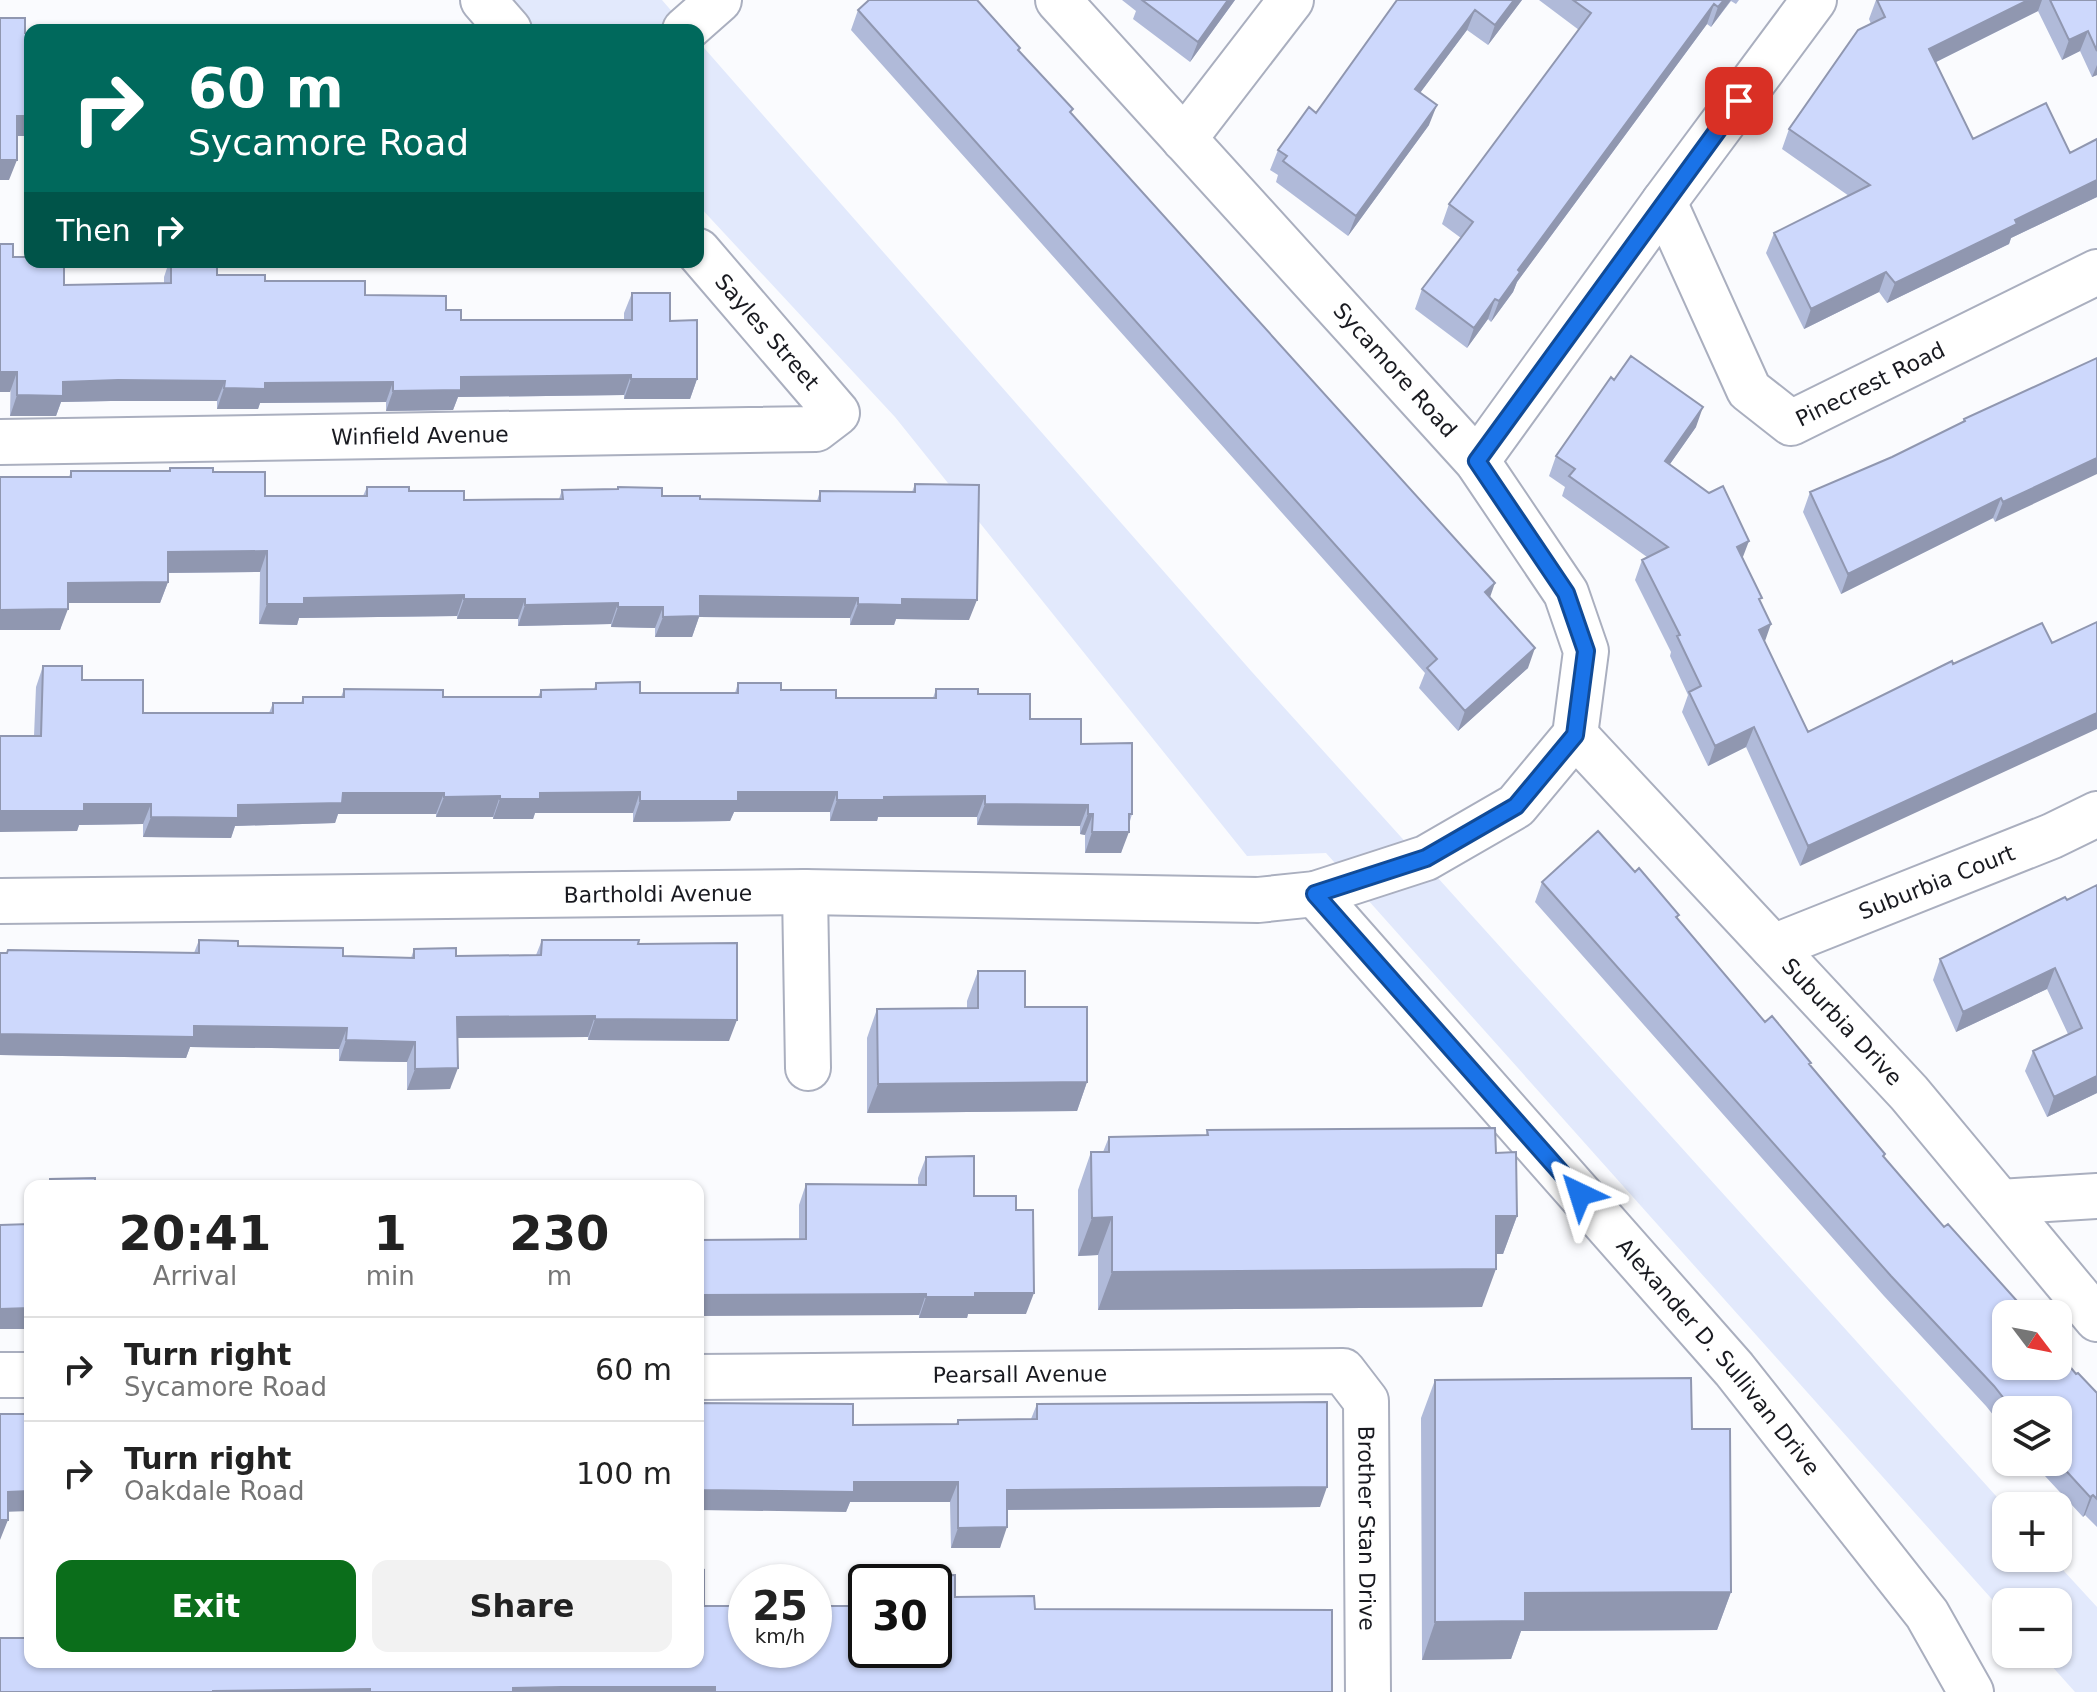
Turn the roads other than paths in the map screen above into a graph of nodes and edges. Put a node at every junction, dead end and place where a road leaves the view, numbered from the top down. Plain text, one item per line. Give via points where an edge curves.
1 (483, 0) edge
2 (719, 0) edge
3 (1058, 0) edge
4 (1291, 0) edge
5 (1814, 0) edge
6 (504, 24) edge
7 (692, 24) edge
8 (1184, 139) junction
9 (1664, 202) junction
10 (704, 258) edge
11 (2097, 272) edge
12 (837, 413) joint
13 (0, 442) edge
14 (1477, 461) junction
15 (1575, 735) junction
16 (2097, 814) edge
17 (805, 892) junction
18 (1315, 894) junction
19 (0, 901) edge
20 (1773, 947) junction
21 (808, 1068) dead end
22 (2097, 1196) edge
23 (2000, 1202) junction
24 (2097, 1319) edge
25 (1343, 1371) joint
26 (0, 1375) edge
27 (24, 1375) edge
28 (704, 1377) edge
29 (1368, 1692) edge
30 (1971, 1692) edge

1 - 6 street
2 - 7 street
3 - 8 street, Sycamore Road
4 - 8 street
5 - 9 street
8 - 14 street, Sycamore Road
9 - 11 street, Pinecrest Road via 1749,390 1791,423
9 - 14 street
10 - 12 street, Sayles Street
12 - 13 street, Winfield Avenue via 816,429
14 - 15 street, Sycamore Road via 1566,593 1586,651
15 - 18 street via 1516,806 1426,858
15 - 20 street, Suburbia Drive
16 - 20 street, Suburbia Court
17 - 18 street, Bartholdi Avenue via 1258,900
17 - 19 street, Bartholdi Avenue
17 - 21 street
18 - 30 street, Alexander D. Sullivan Drive via 1734,1369 1927,1614
20 - 23 street, Suburbia Drive via 1909,1093
22 - 23 street
23 - 24 street, Suburbia Drive
25 - 28 street, Pearsall Avenue
25 - 29 street, Brother Stan Drive via 1366,1401
26 - 27 street

